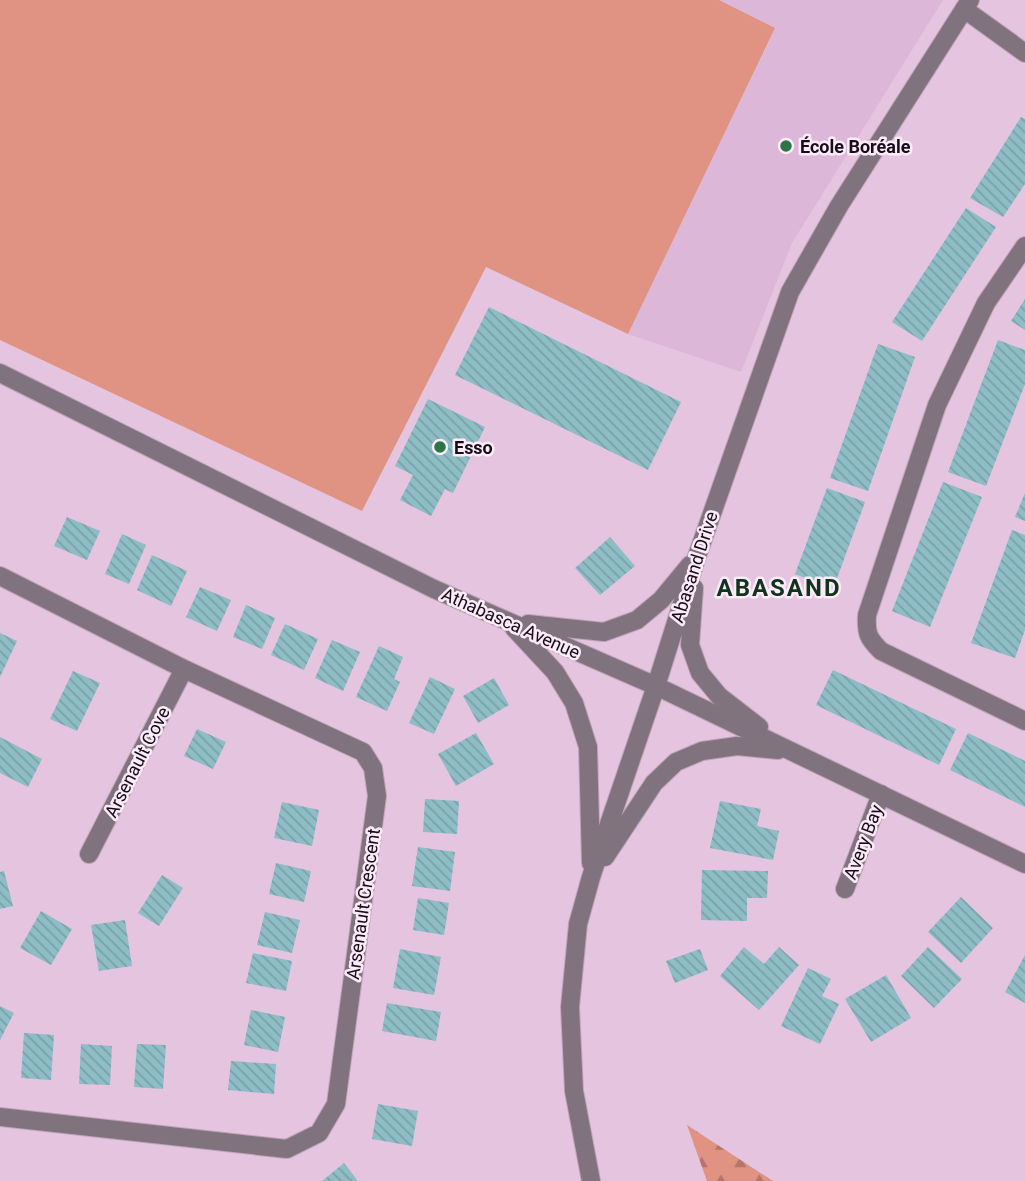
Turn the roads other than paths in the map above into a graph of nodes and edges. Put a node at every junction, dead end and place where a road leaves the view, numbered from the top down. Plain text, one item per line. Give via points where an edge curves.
1 (967, 4) edge
2 (1025, 52) edge
3 (1025, 246) edge
4 (0, 373) edge
5 (697, 556) junction
6 (0, 576) edge
7 (509, 622) junction
8 (184, 669) junction
9 (656, 686) junction
10 (1025, 720) edge
11 (793, 752) junction
12 (881, 794) junction
13 (89, 854) dead end
14 (1025, 864) edge
15 (592, 877) junction
16 (845, 888) dead end
17 (0, 1117) edge
18 (590, 1181) edge

1 - 2 street
1 - 5 street, Abasand Drive via 790,292
3 - 10 street via 986,303 937,405 866,627 869,639 881,651
4 - 7 street, Athabasca Avenue via 433,589
5 - 7 street via 662,600 637,620 604,632
5 - 9 street, Abasand Drive
5 - 11 street via 690,645 700,673 719,696
6 - 8 street, Arsenault Crescent
7 - 9 street, Athabasca Avenue
7 - 15 street via 555,672 574,703 588,747
8 - 13 street, Arsenault Cove
8 - 17 street, Arsenault Crescent via 363,752 373,768 377,796 336,1104 319,1133 287,1149
9 - 11 street, Athabasca Avenue
9 - 15 street, Abasand Drive
11 - 12 street, Athabasca Avenue
11 - 15 street via 737,746 702,751 676,762 654,783
12 - 14 street, Athabasca Avenue
12 - 16 street, Avery Bay
15 - 18 street, Abasand Drive via 578,924 570,1007 574,1091

